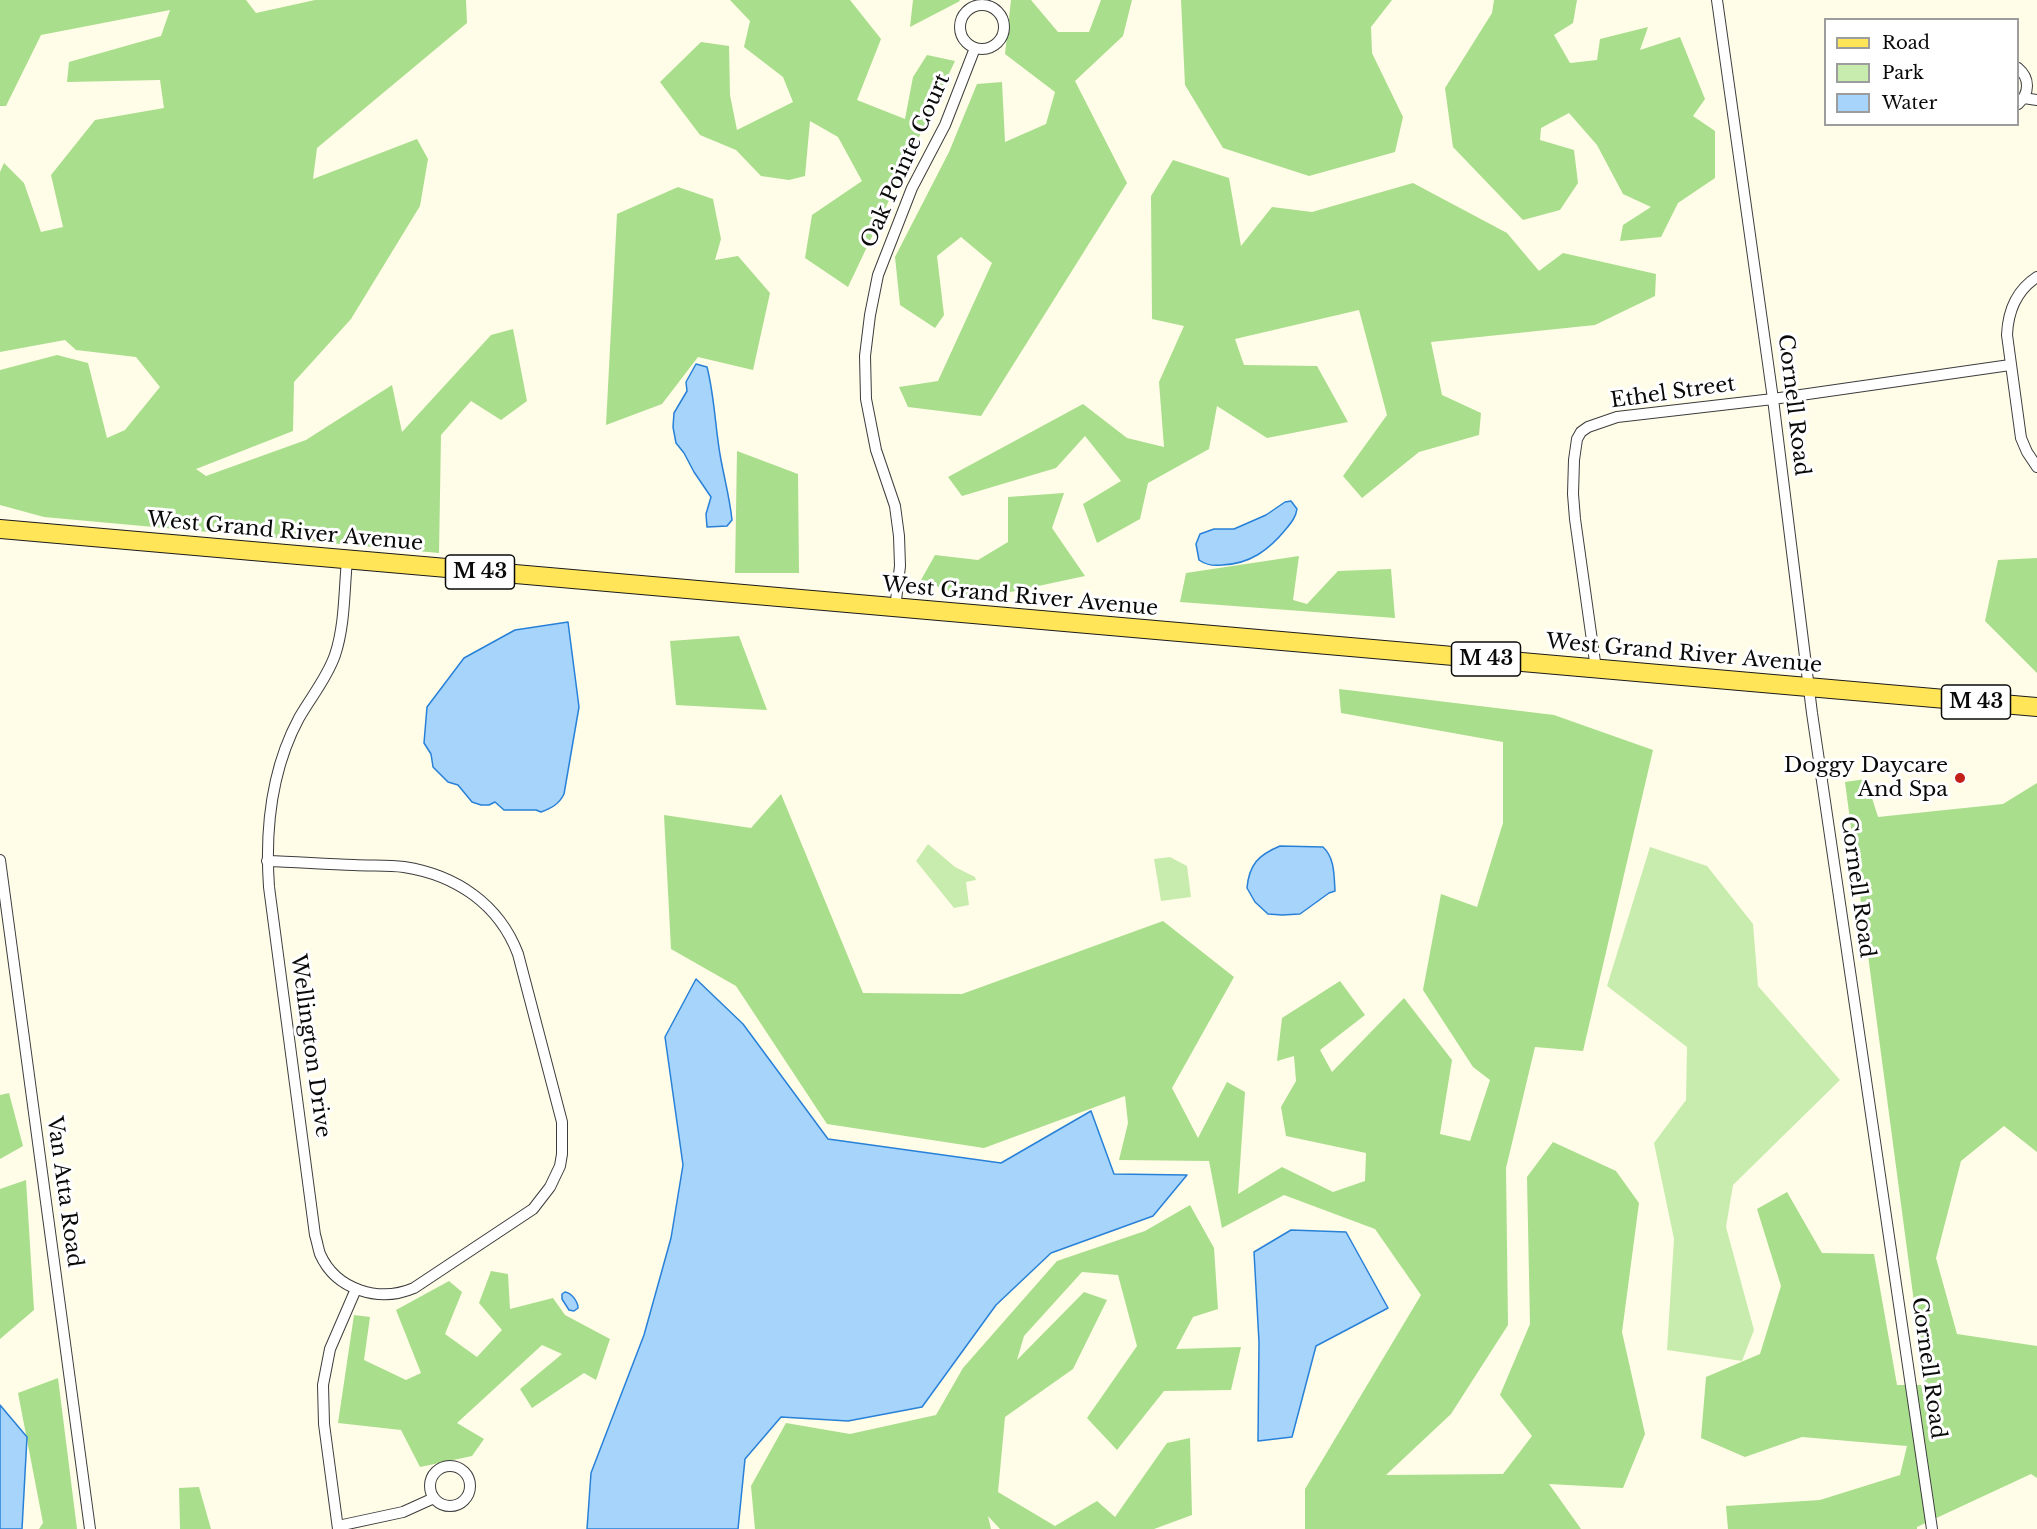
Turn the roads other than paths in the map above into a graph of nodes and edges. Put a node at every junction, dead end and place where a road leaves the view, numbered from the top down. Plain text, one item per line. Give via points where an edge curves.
1 (1717, 0) edge
2 (975, 48) junction
3 (2019, 69) edge
4 (2037, 100) edge
5 (2021, 101) edge
6 (2037, 277) edge
7 (2010, 365) junction
8 (1773, 399) junction
9 (2037, 467) edge
10 (0, 529) edge
11 (347, 560) junction
12 (894, 609) junction
13 (1596, 669) junction
14 (1809, 687) junction
15 (2037, 707) edge
16 (0, 860) edge
17 (267, 861) junction
18 (356, 1289) junction
19 (434, 1498) dead end
20 (338, 1527) edge
21 (90, 1529) edge
22 (1932, 1529) edge

1 - 8 street, Cornell Road
2 - 2 street via 995,45 1004,31 1000,15 986,6 969,9 960,24 964,40
2 - 12 street, Oak Pointe Court via 945,125 912,188 878,275 870,315 865,356 866,399 899,536 900,566
3 - 5 street via 2028,87
4 - 5 street
6 - 7 street via 2021,292 2010,312
7 - 8 street, Ethel Street
7 - 9 street via 2021,438
8 - 13 street, Ethel Street via 1617,417 1581,432 1574,460 1573,494
8 - 14 street, Cornell Road
10 - 11 main road, West Grand River Avenue / M 43
11 - 12 main road, West Grand River Avenue / M 43
11 - 17 street, Wellington Drive via 337,645 282,762 272,801
12 - 13 main road, West Grand River Avenue / M 43
13 - 14 main road, West Grand River Avenue / M 43
14 - 15 main road, West Grand River Avenue / M 43
14 - 22 street, Cornell Road
16 - 21 street, Van Atta Road
17 - 18 street, Wellington Drive via 315,1235 320,1254 330,1269
17 - 18 street via 403,867 438,874 486,905 500,920 518,954 562,1122 560,1166 533,1209 414,1288 385,1295
18 - 20 street via 330,1349 323,1385 324,1424
19 - 20 street via 403,1512

